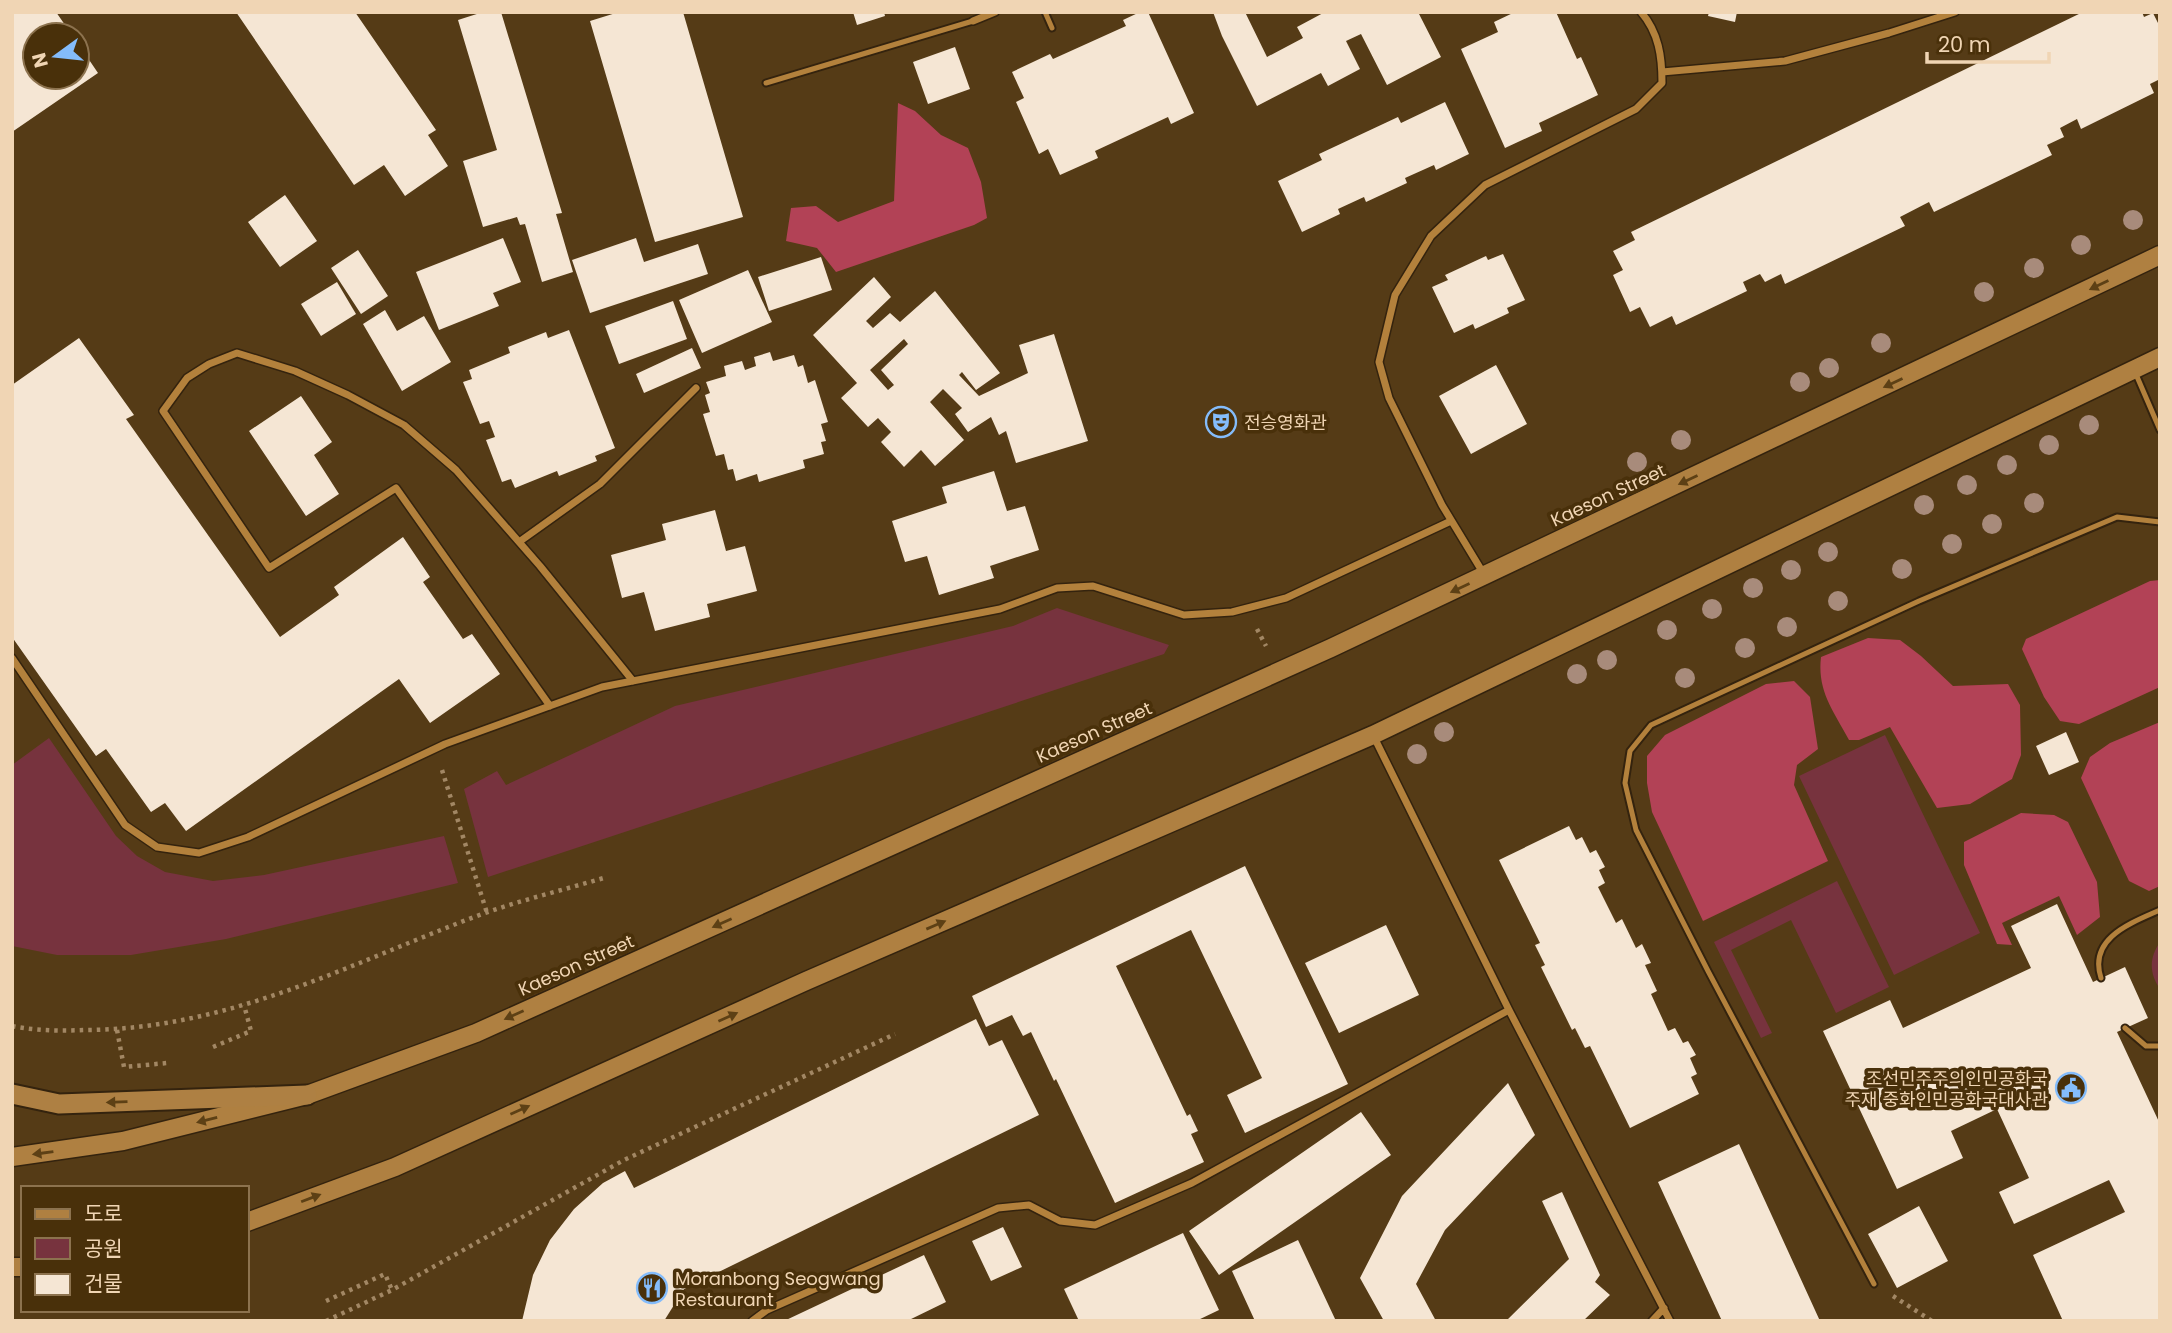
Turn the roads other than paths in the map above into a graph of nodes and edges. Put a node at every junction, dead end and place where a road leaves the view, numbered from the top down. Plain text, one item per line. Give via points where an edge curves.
1 (995, 12) edge
2 (1045, 12) edge
3 (1641, 12) edge
4 (1955, 12) edge
5 (973, 21) joint
6 (1052, 28) dead end
7 (1662, 72) junction
8 (766, 83) dead end
9 (2160, 255) edge
10 (2160, 357) edge
11 (2134, 370) junction
12 (696, 388) dead end
13 (2160, 430) edge
14 (1451, 521) junction
15 (2160, 522) edge
16 (519, 542) junction
17 (1485, 577) junction
18 (12, 657) edge
19 (633, 681) junction
20 (550, 706) junction
21 (1373, 735) junction
22 (2160, 910) edge
23 (2101, 978) dead end
24 (1509, 1010) junction
25 (2125, 1028) dead end
26 (2160, 1046) edge
27 (12, 1094) edge
28 (307, 1095) junction
29 (12, 1157) edge
30 (248, 1222) edge
31 (1874, 1284) road end
32 (1664, 1308) junction
33 (752, 1321) edge
34 (1652, 1321) edge
35 (1670, 1321) edge

1 - 5 street
2 - 6 lane
3 - 7 street via 1651,23 1662,56
4 - 7 street via 1785,61
5 - 8 lane
7 - 14 street via 1662,83 1636,109 1485,185 1431,236 1395,295 1379,362 1389,398
9 -> 17 main road, Kaeson Street
10 - 11 main road
11 - 13 lane
11 - 21 main road
12 - 16 street via 600,484
14 - 17 street
14 - 19 street via 1286,598 1232,612 1184,615 1093,586 1057,588 1000,609
15 - 31 lane via 2117,517 1919,601 1651,725 1630,751 1625,783 1636,830
16 - 19 street
16 - 20 street via 456,470 404,425 295,371 237,353 187,378 163,411 269,568 396,488
17 -> 28 main road, Kaeson Street via 475,1033
18 - 20 street via 125,825 157,847 198,853 248,837 445,744
19 - 20 street
21 - 24 street
30 -> 21 main road via 395,1167 806,981
22 - 23 lane via 2109,937 2100,950
24 - 32 street
24 - 33 street via 1192,1183 1095,1225 1060,1222 1029,1205 998,1208 767,1310
25 - 26 lane via 2146,1046
28 -> 27 highway via 59,1104
28 -> 29 main road, Kaeson Street via 122,1141
32 - 34 street
32 - 35 street

